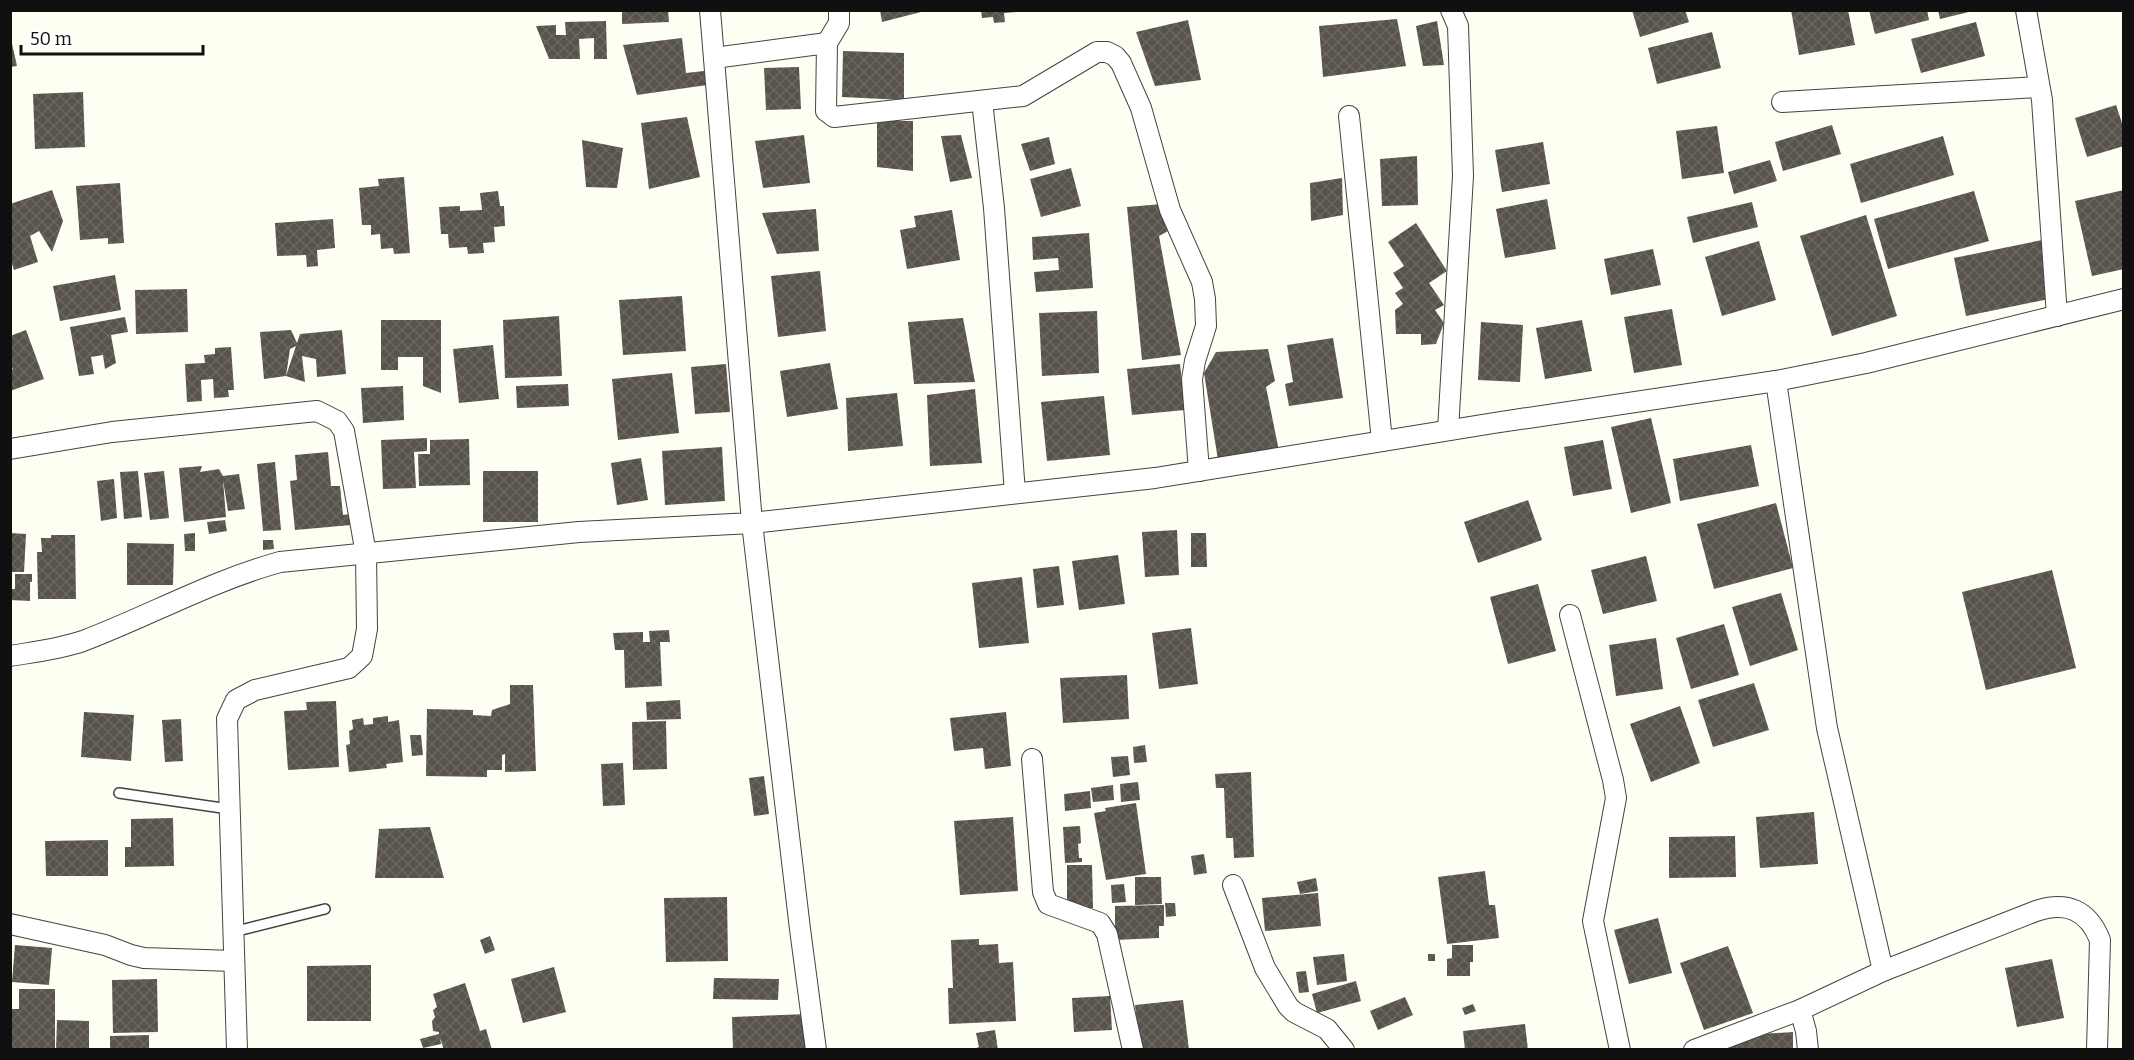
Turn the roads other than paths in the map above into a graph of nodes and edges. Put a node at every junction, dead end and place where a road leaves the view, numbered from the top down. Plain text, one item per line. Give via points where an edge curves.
1 (710, 10) edge
2 (839, 10) edge
3 (1451, 10) edge
4 (2026, 10) edge
5 (827, 43) junction
6 (714, 58) junction
7 (2039, 87) junction
8 (982, 101) junction
9 (1782, 102) dead end
10 (1349, 116) dead end
11 (2124, 298) edge
12 (2057, 316) junction
13 (1776, 381) junction
14 (1448, 430) junction
15 (1382, 441) junction
16 (10, 449) edge
17 (1199, 471) junction
18 (1015, 493) junction
19 (752, 523) junction
20 (366, 554) junction
21 (1570, 615) dead end
22 (10, 656) edge
23 (1032, 759) dead end
24 (119, 793) dead end
25 (229, 809) junction
26 (1233, 885) dead end
27 (325, 909) dead end
28 (10, 924) edge
29 (233, 932) junction
30 (234, 961) junction
31 (1882, 971) junction
32 (1800, 1010) junction
33 (237, 1050) edge
34 (816, 1050) edge
35 (1133, 1050) edge
36 (1344, 1050) edge
37 (1620, 1050) edge
38 (1694, 1050) edge
39 (1808, 1050) edge
40 (2097, 1050) edge

1 - 6 street
2 - 5 street via 839,23
3 - 14 street via 1458,26 1463,176
4 - 7 street
5 - 6 street
5 - 8 street via 826,111 834,117
6 - 19 street
7 - 9 street
7 - 12 street
8 - 17 street via 1023,96 1097,52 1107,52 1121,63 1141,108 1170,210 1202,282 1206,326 1192,379
8 - 18 street
10 - 15 street
11 - 12 street
12 - 13 street
13 - 14 street
13 - 31 street via 1827,728
14 - 15 street
15 - 17 street
16 - 20 street via 112,432 317,411 337,421 344,431
17 - 18 street
18 - 19 street
19 - 20 street via 579,532
19 - 34 street
20 - 22 street via 280,562 242,572 81,642
20 - 25 street via 367,629 362,656 349,668 255,690 236,700 227,719
21 - 37 street via 1616,798 1593,921
23 - 35 street via 1043,892 1048,904 1101,923 1107,934
24 - 25 lane
25 - 29 street
26 - 36 street via 1264,968 1288,1006 1327,1029
27 - 29 lane
28 - 30 street via 105,945 144,958
29 - 30 street
30 - 33 street
31 - 32 street
31 - 40 street via 2049,907 2075,910 2091,923 2100,940
32 - 38 street
32 - 39 street

